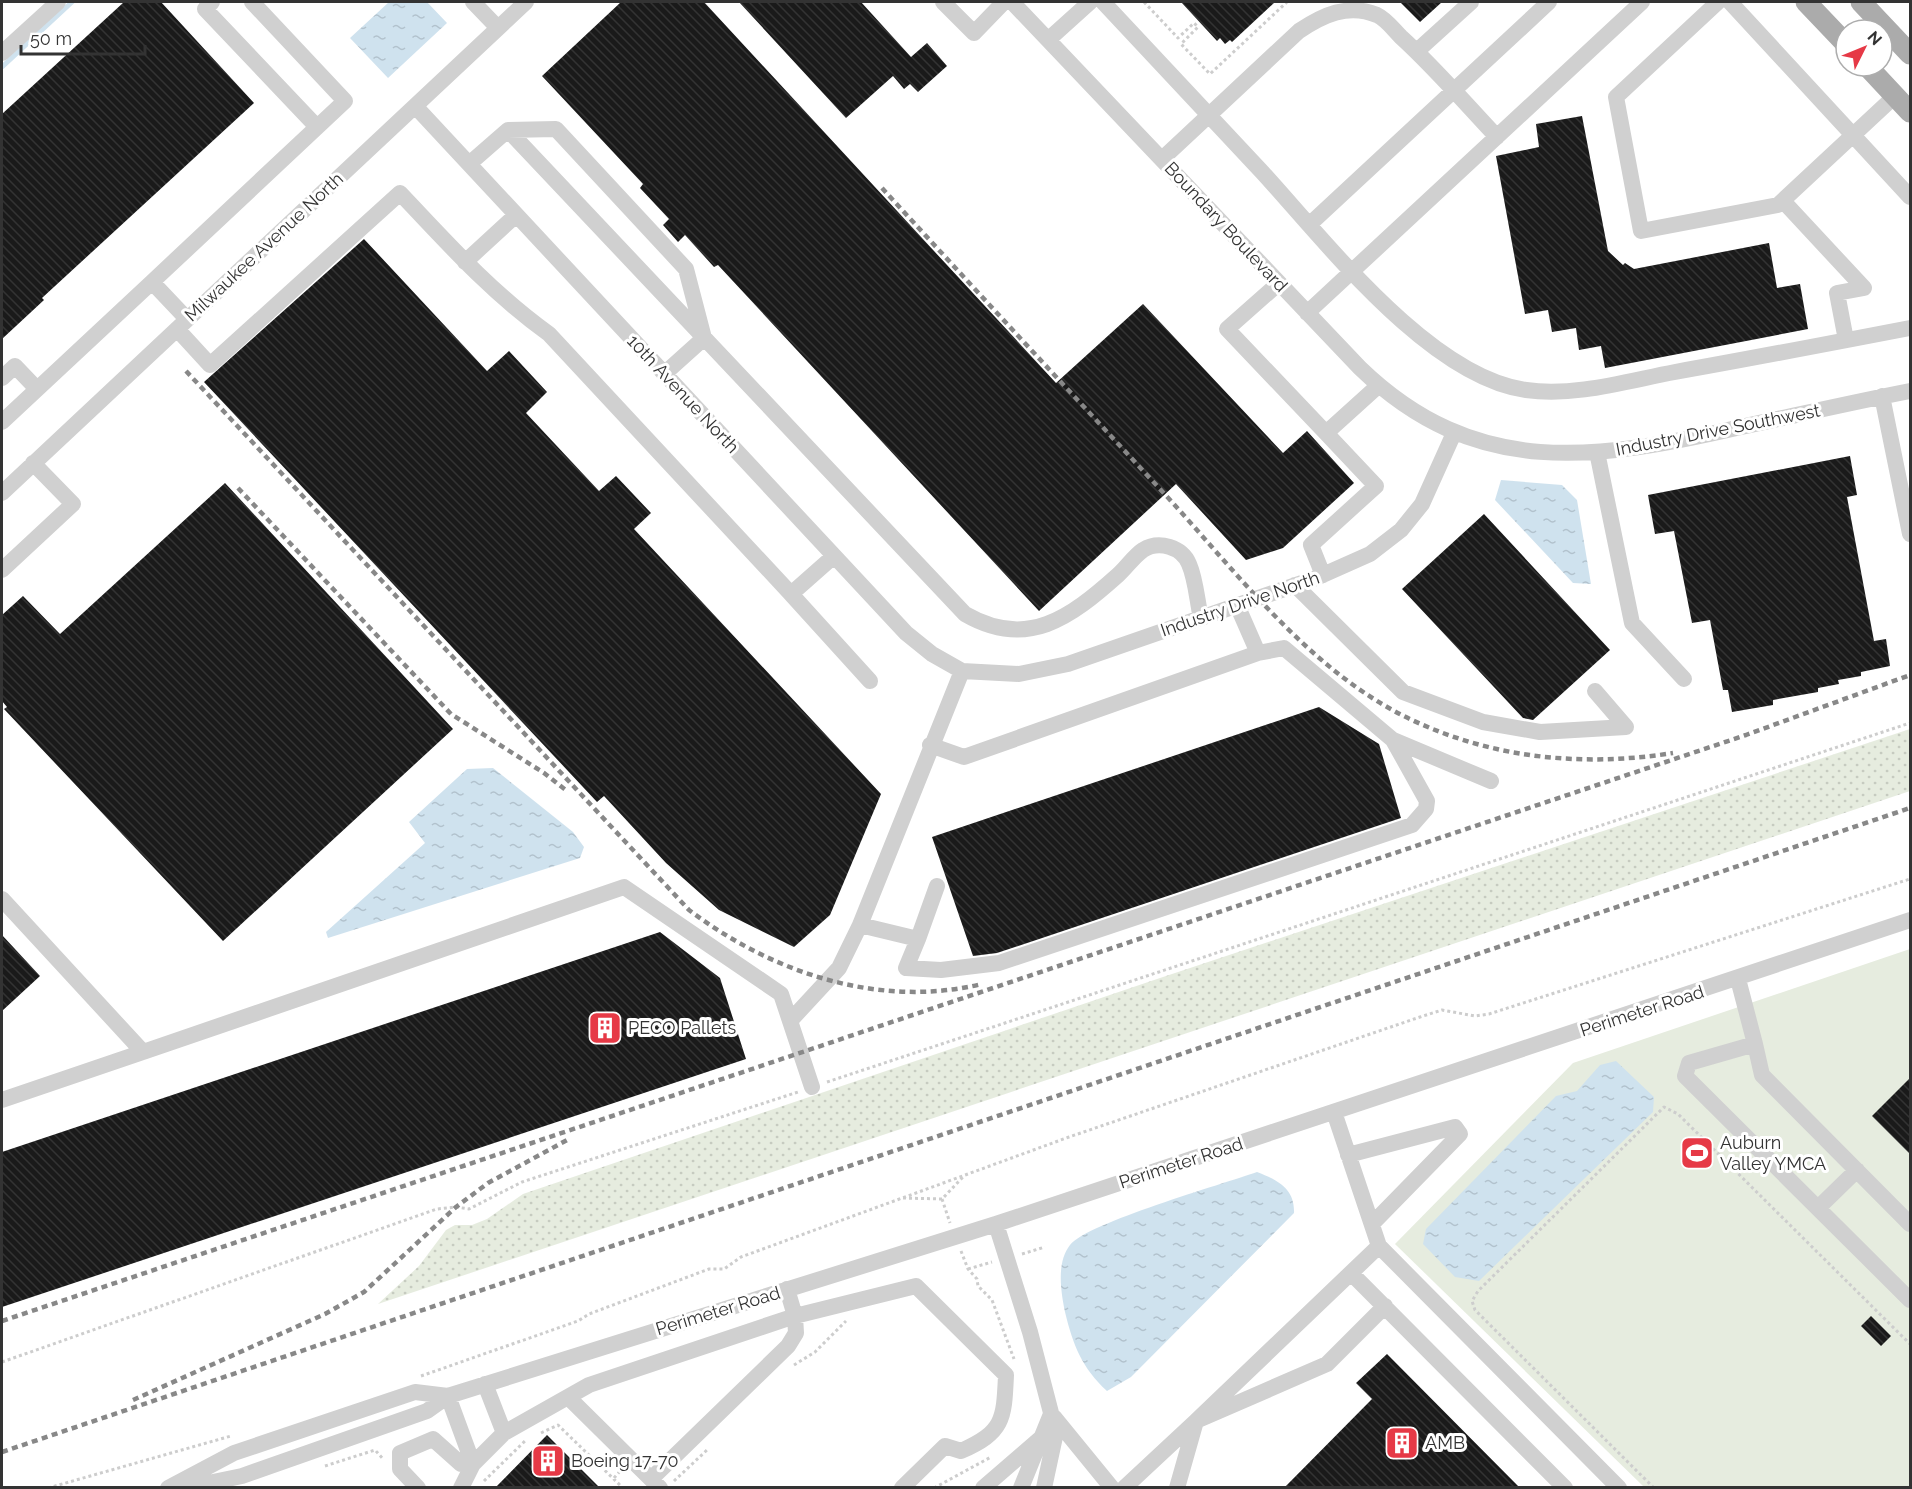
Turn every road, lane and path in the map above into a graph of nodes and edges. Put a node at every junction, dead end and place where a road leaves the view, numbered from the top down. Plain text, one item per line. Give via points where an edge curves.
1 (58, 2) edge
2 (212, 2) edge
3 (252, 2) edge
4 (473, 2) edge
5 (526, 2) edge
6 (944, 2) edge
7 (1004, 2) edge
8 (1012, 2) edge
9 (1090, 2) edge
10 (1103, 2) edge
11 (1144, 2) edge
12 (1287, 2) edge
13 (1471, 2) edge
14 (1549, 2) edge
15 (1642, 2) edge
16 (1718, 2) edge
17 (1730, 2) edge
18 (1806, 2) edge
19 (1861, 2) edge
20 (498, 28) junction
21 (1834, 31) edge
22 (1049, 39) junction
23 (1417, 51) junction
24 (2, 53) edge
25 (1911, 54) edge
26 (1878, 78) edge
27 (1453, 90) junction
28 (1895, 96) junction
29 (415, 106) junction
30 (1911, 112) edge
31 (1209, 115) junction
32 (317, 127) junction
33 (508, 129) junction
34 (1853, 135) junction
35 (1497, 137) junction
36 (1162, 159) junction
37 (469, 164) junction
38 (1911, 197) edge
39 (1783, 201) junction
40 (516, 215) junction
41 (1310, 224) junction
42 (465, 262) junction
43 (1353, 271) junction
44 (152, 282) junction
45 (1279, 283) junction
46 (1307, 314) junction
47 (182, 324) junction
48 (1911, 328) edge
49 (704, 338) junction
50 (1846, 340) junction
51 (664, 374) junction
52 (2, 378) edge
53 (1378, 386) junction
54 (37, 389) junction
55 (1911, 391) edge
56 (1882, 396) junction
57 (2, 422) edge
58 (1326, 433) junction
59 (1454, 433) junction
60 (1597, 452) junction
61 (33, 463) junction
62 (2, 493) edge
63 (1911, 534) edge
64 (834, 556) junction
65 (2, 570) edge
66 (1323, 575) junction
67 (1295, 585) junction
68 (791, 594) junction
69 (1237, 605) junction
70 (1201, 618) junction
71 (1258, 653) junction
72 (962, 671) junction
73 (1684, 679) dead end
74 (870, 681) dead end
75 (1595, 691) dead end
76 (1911, 723) edge
77 (1393, 740) junction
78 (930, 745) junction
79 (1491, 781) dead end
80 (1911, 879) edge
81 (937, 886) dead end
82 (2, 899) edge
83 (1911, 920) edge
84 (860, 926) junction
85 (918, 939) junction
86 (1738, 979) junction
87 (790, 1021) junction
88 (1755, 1044) junction
89 (143, 1052) junction
90 (812, 1087) junction
91 (2, 1100) edge
92 (1334, 1113) junction
93 (1348, 1155) junction
94 (1857, 1170) junction
95 (964, 1176) junction
96 (902, 1198) junction
97 (942, 1199) junction
98 (1818, 1208) junction
99 (996, 1224) junction
100 (1372, 1224) junction
101 (1911, 1224) edge
102 (955, 1237) junction
103 (1379, 1246) junction
104 (1351, 1273) junction
105 (787, 1289) junction
106 (1911, 1300) edge
107 (1385, 1306) junction
108 (795, 1316) junction
109 (1911, 1344) edge
110 (2, 1362) edge
111 (414, 1378) dead end
112 (485, 1384) junction
113 (448, 1396) junction
114 (568, 1397) junction
115 (1051, 1414) junction
116 (1196, 1420) junction
117 (504, 1434) junction
118 (537, 1435) dead end
119 (1043, 1437) junction
120 (526, 1440) dead end
121 (255, 1445) junction
122 (473, 1464) junction
123 (656, 1483) edge
124 (982, 1486) edge
125 (48, 1488) edge
126 (168, 1488) edge
127 (184, 1488) edge
128 (418, 1488) edge
129 (461, 1488) edge
130 (479, 1488) edge
131 (623, 1488) edge
132 (903, 1488) edge
133 (1021, 1488) edge
134 (1044, 1488) edge
135 (1112, 1488) edge
136 (1124, 1488) edge
137 (1177, 1488) edge
138 (1565, 1488) edge
139 (1619, 1488) edge
140 (1654, 1488) edge

1 - 24 street
2 - 32 street via 205,9
3 - 32 street via 345,101
4 - 20 street
5 - 20 street, Milwaukee Avenue North
6 - 7 street via 974,33
8 - 22 street, Boundary Boulevard
9 - 22 street
10 - 31 street
11 - 12 path via 1178,38 1194,22 1198,27 1181,44 1210,74
13 - 23 street
14 - 27 street
15 - 35 street
16 - 39 street via 1616,97 1641,231
17 - 34 street
18 - 21 main road
19 - 25 main road
20 - 29 street, Milwaukee Avenue North
22 - 36 street, Boundary Boulevard
23 - 27 street
23 - 31 street via 1377,15 1358,10 1328,14 1299,31
26 - 28 main road
27 - 35 street
27 - 41 street
28 - 30 main road
28 - 34 street
29 - 37 street, 10th Avenue North
29 - 47 street, Milwaukee Avenue North
31 - 36 street
31 - 41 street
32 - 44 street
33 - 37 street
33 - 49 street
33 - 49 street via 556,129 686,269
34 - 38 street
34 - 39 street
35 - 43 street
36 - 45 street, Boundary Boulevard
37 - 40 street, 10th Avenue North
39 - 50 street via 1864,288 1837,293
40 - 42 street
40 - 51 street, 10th Avenue North
41 - 43 street
42 - 47 street via 400,193 210,365
42 - 68 street via 549,334
43 - 46 street
43 - 50 street via 1441,353 1493,381 1524,390 1599,387
44 - 47 street
44 - 54 street
45 - 46 street, Boundary Boulevard
45 - 58 street via 1227,329
46 - 53 street, Boundary Boulevard
47 - 61 street, Milwaukee Avenue North
48 - 50 street
49 - 51 street
49 - 70 street via 965,614 986,626 1009,632 1033,630 1055,621 1093,597 1137,555 1155,545 1175,549 1189,564
51 - 64 street, 10th Avenue North
52 - 54 street via 15,366
53 - 58 street
53 - 59 street, Boundary Boulevard via 1424,419
54 - 57 street
55 - 56 street, Industry Drive Southwest
56 - 60 street, Industry Drive Southwest via 1709,435
56 - 63 street
58 - 66 street via 1376,486 1311,545
59 - 60 street, Industry Drive Southwest via 1532,452
59 - 66 street, Industry Drive North via 1430,490 1413,516 1370,554
60 - 73 street via 1632,623
61 - 62 street, Milwaukee Avenue North
61 - 65 street via 72,504
64 - 68 street
64 - 72 street, 10th Avenue North via 917,644
66 - 67 street, Industry Drive North
67 - 69 street, Industry Drive North
67 - 75 street via 1403,692 1483,722 1540,732 1626,727
68 - 74 street
69 - 70 street, Industry Drive North
69 - 71 street
70 - 72 street, Industry Drive North via 1050,669 1019,674
71 - 77 street via 1284,648
71 - 78 street via 964,757
72 - 78 street
76 - 90 path
77 - 79 street
77 - 85 street via 1427,801 1426,809 1412,825 999,963 941,970 906,968
78 - 84 street
80 - 95 path via 1489,1014 1475,1016 1442,1010 1158,1105
81 - 85 street
82 - 89 street
83 - 86 street, Perimeter Road
84 - 85 street
84 - 87 street via 839,968
86 - 88 street
86 - 92 street, Perimeter Road
87 - 89 street via 781,994 624,887
87 - 90 street
88 - 94 street via 1762,1075
88 - 98 street via 1689,1063 1685,1076
89 - 91 street
90 - 110 path via 522,1182 469,1209 437,1209
92 - 93 street
92 - 99 street, Perimeter Road
93 - 100 street
93 - 100 street via 1455,1127 1460,1134
94 - 98 street
94 - 101 street
95 - 96 path
95 - 97 path
96 - 97 path
96 - 111 path via 741,1257 724,1269 709,1269 578,1321
97 - 102 path
98 - 106 street
99 - 102 street, Perimeter Road
99 - 115 street
100 - 103 street
102 - 105 street, Perimeter Road
103 - 104 street
103 - 139 street
104 - 107 street
104 - 116 street
105 - 108 street
105 - 112 street, Perimeter Road
107 - 116 street via 1328,1364
107 - 138 street
108 - 114 street via 589,1385
108 - 123 street via 796,1333 788,1346
108 - 132 street via 915,1286 1006,1375 1004,1409 996,1429 985,1441 961,1451 945,1446
109 - 140 path via 1678,1114 1664,1107 1473,1297 1475,1310
112 - 113 street, Perimeter Road
112 - 117 street
113 - 121 street, Perimeter Road via 415,1392
113 - 122 street
113 - 127 street, Perimeter Road via 427,1411 242,1476
114 - 117 street
114 - 123 street
115 - 119 street
115 - 134 street via 1056,1439
115 - 135 street
116 - 136 street
116 - 137 street
117 - 122 street
118 - 131 path via 558,1425
119 - 124 street
119 - 133 street
120 - 130 path
121 - 125 path via 253,1439 227,1436
121 - 126 street, Perimeter Road
122 - 128 street via 461,1464 433,1439 400,1453 400,1469
122 - 129 street

